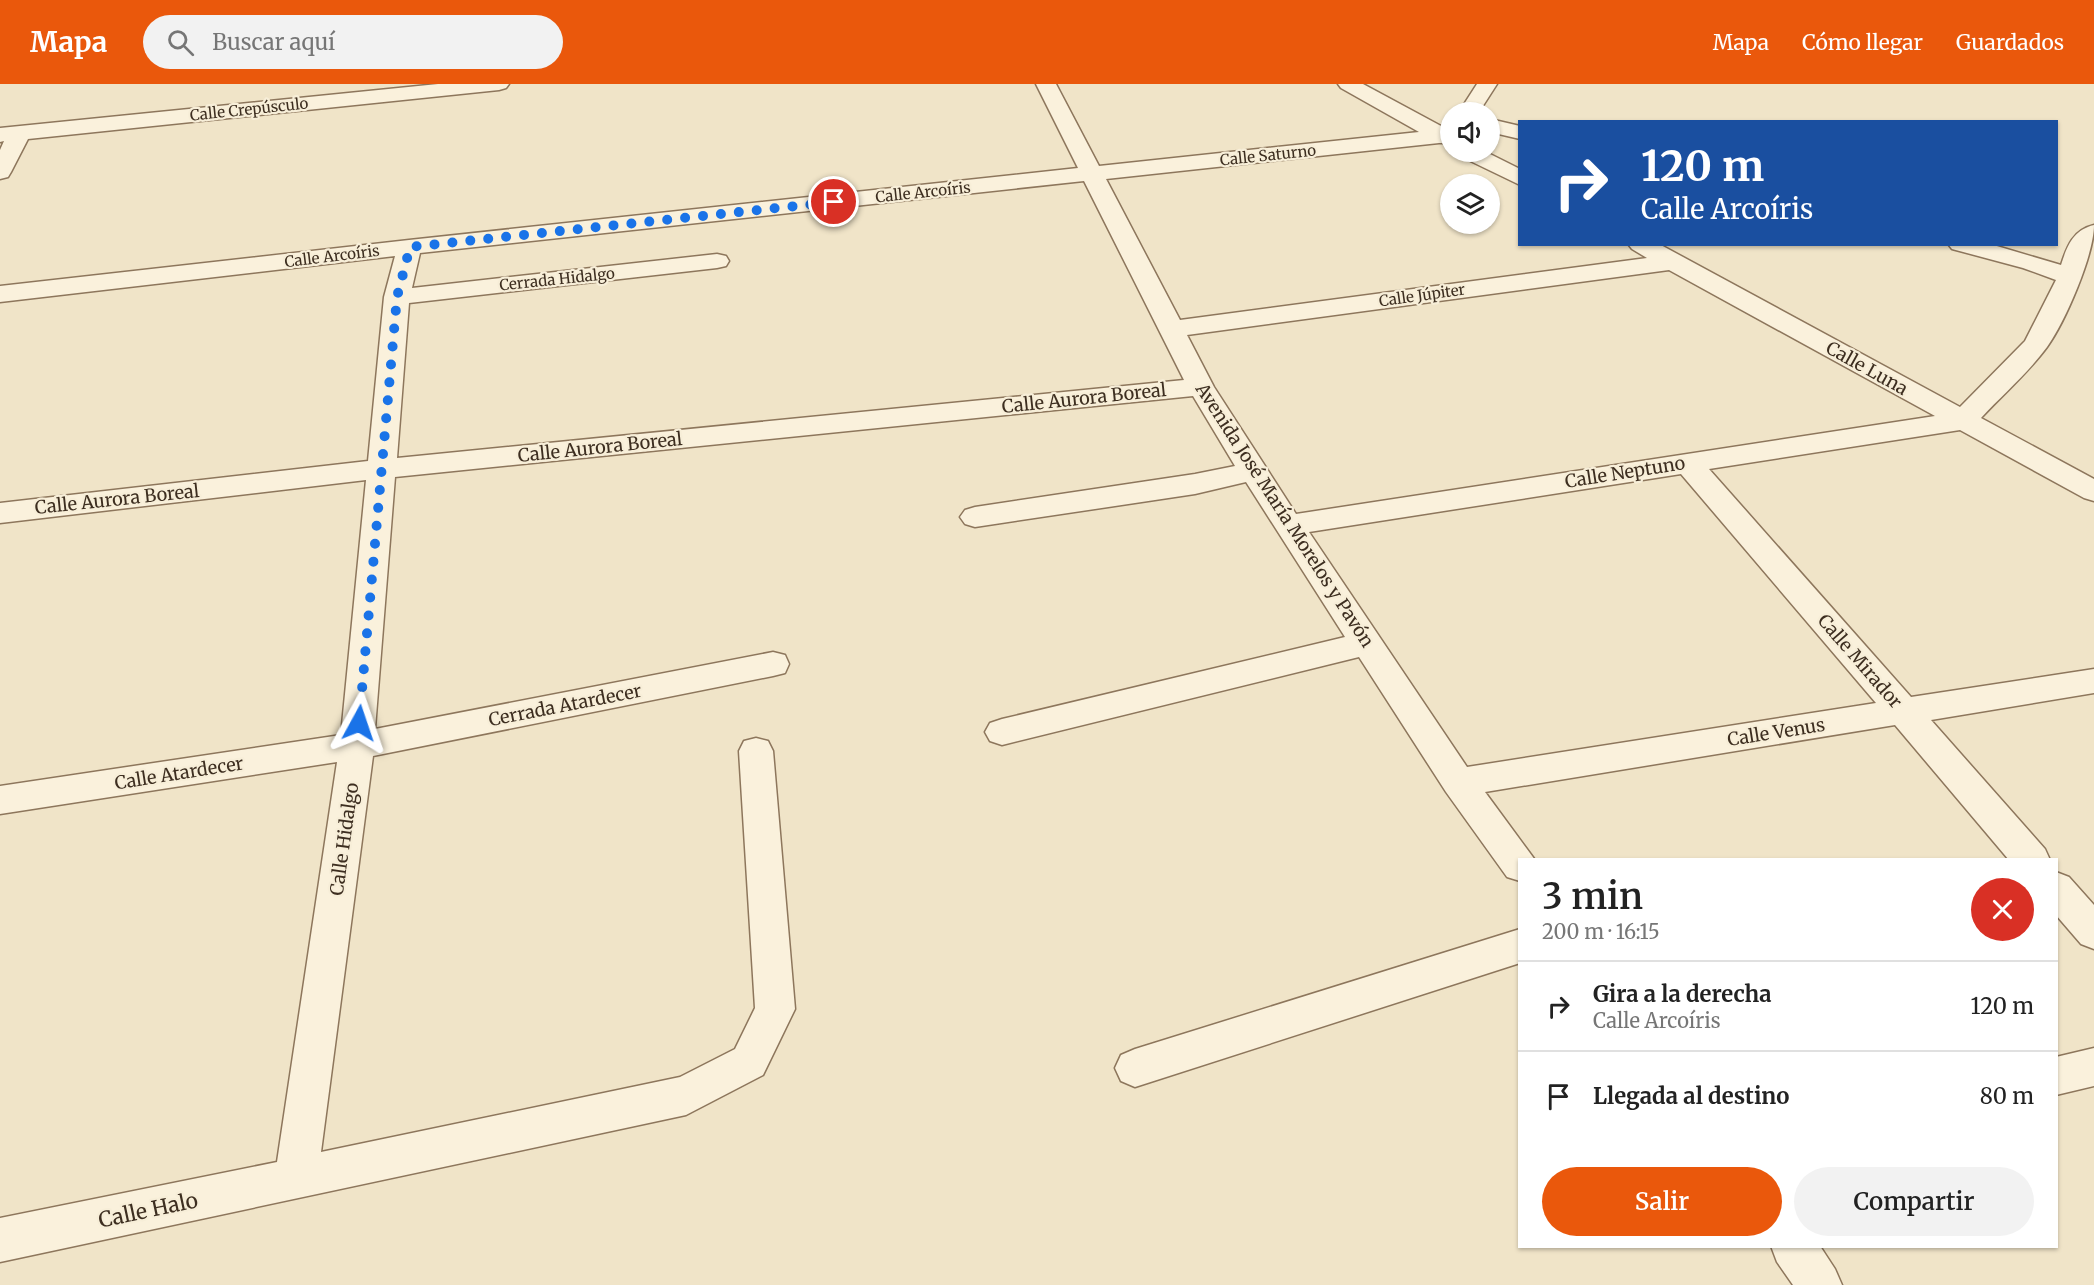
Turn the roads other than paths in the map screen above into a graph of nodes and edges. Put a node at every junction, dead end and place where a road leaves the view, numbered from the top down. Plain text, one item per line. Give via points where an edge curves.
1 (499, 84) edge
2 (1046, 84) edge
3 (1348, 84) edge
4 (1487, 84) edge
5 (350, 91) edge
6 (1475, 102) edge
7 (1500, 128) edge
8 (1440, 132) edge
9 (1518, 132) edge
10 (10, 135) edge
11 (1440, 137) edge
12 (1489, 162) edge
13 (0, 172) edge
14 (1094, 174) junction
15 (1518, 177) edge
16 (2089, 245) edge
17 (1643, 246) edge
18 (1968, 246) edge
19 (410, 247) junction
20 (717, 261) dead end
21 (1671, 262) junction
22 (2070, 277) junction
23 (0, 294) edge
24 (397, 297) junction
25 (1173, 329) junction
26 (1201, 387) junction
27 (1962, 421) junction
28 (1688, 463) junction
29 (381, 469) junction
30 (1253, 471) junction
31 (2094, 491) edge
32 (0, 513) edge
33 (975, 517) dead end
34 (1288, 525) junction
35 (1368, 643) junction
36 (773, 664) dead end
37 (2094, 681) edge
38 (1904, 712) junction
39 (1002, 732) dead end
40 (357, 746) junction
41 (756, 751) dead end
42 (1458, 782) junction
43 (0, 800) edge
44 (2030, 858) edge
45 (1518, 863) edge
46 (2058, 890) edge
47 (2094, 932) edge
48 (1518, 947) edge
49 (2094, 1067) edge
50 (1134, 1068) dead end
51 (2058, 1076) edge
52 (296, 1179) junction
53 (0, 1240) edge
54 (1794, 1248) edge
55 (1819, 1285) edge

1 - 5 street, Calle Crepúsculo
2 - 14 street, Avenida José María Morelos y Pavón
3 - 8 street
4 - 6 street
5 - 10 street, Calle Crepúsculo
7 - 9 street
10 - 13 street
11 - 14 street, Calle Saturno
12 - 15 street
14 - 19 street, Calle Arcoíris
14 - 25 street, Avenida José María Morelos y Pavón
16 - 22 street
17 - 21 street, Calle Luna
18 - 22 street
19 - 23 street, Calle Arcoíris
19 - 24 street, Calle Hidalgo
20 - 24 street, Cerrada Hidalgo
21 - 25 street, Calle Júpiter
21 - 27 street, Calle Luna
22 - 27 street via 2036,344
24 - 29 street, Calle Hidalgo
25 - 26 street, Avenida José María Morelos y Pavón
26 - 29 street, Calle Aurora Boreal
26 - 30 street, Avenida José María Morelos y Pavón
27 - 28 street, Calle Neptuno
27 - 31 street, Calle Luna
28 - 34 street, Calle Neptuno
28 - 38 street, Calle Mirador
29 - 32 street, Calle Aurora Boreal
29 - 40 street, Calle Hidalgo
30 - 33 street via 1195,484
30 - 34 street, Avenida José María Morelos y Pavón
34 - 35 street, Avenida José María Morelos y Pavón
35 - 39 street
35 - 42 street, Avenida José María Morelos y Pavón
36 - 40 street, Cerrada Atardecer
37 - 38 street, Calle Venus
38 - 42 street, Calle Venus
38 - 44 street, Calle Mirador
40 - 43 street, Calle Atardecer
40 - 52 street, Calle Hidalgo
41 - 52 street, Calle Halo via 775,1009 749,1062 686,1095
42 - 45 street, Avenida José María Morelos y Pavón
46 - 47 street
48 - 50 street
49 - 51 street
52 - 53 street, Calle Halo
54 - 55 street

